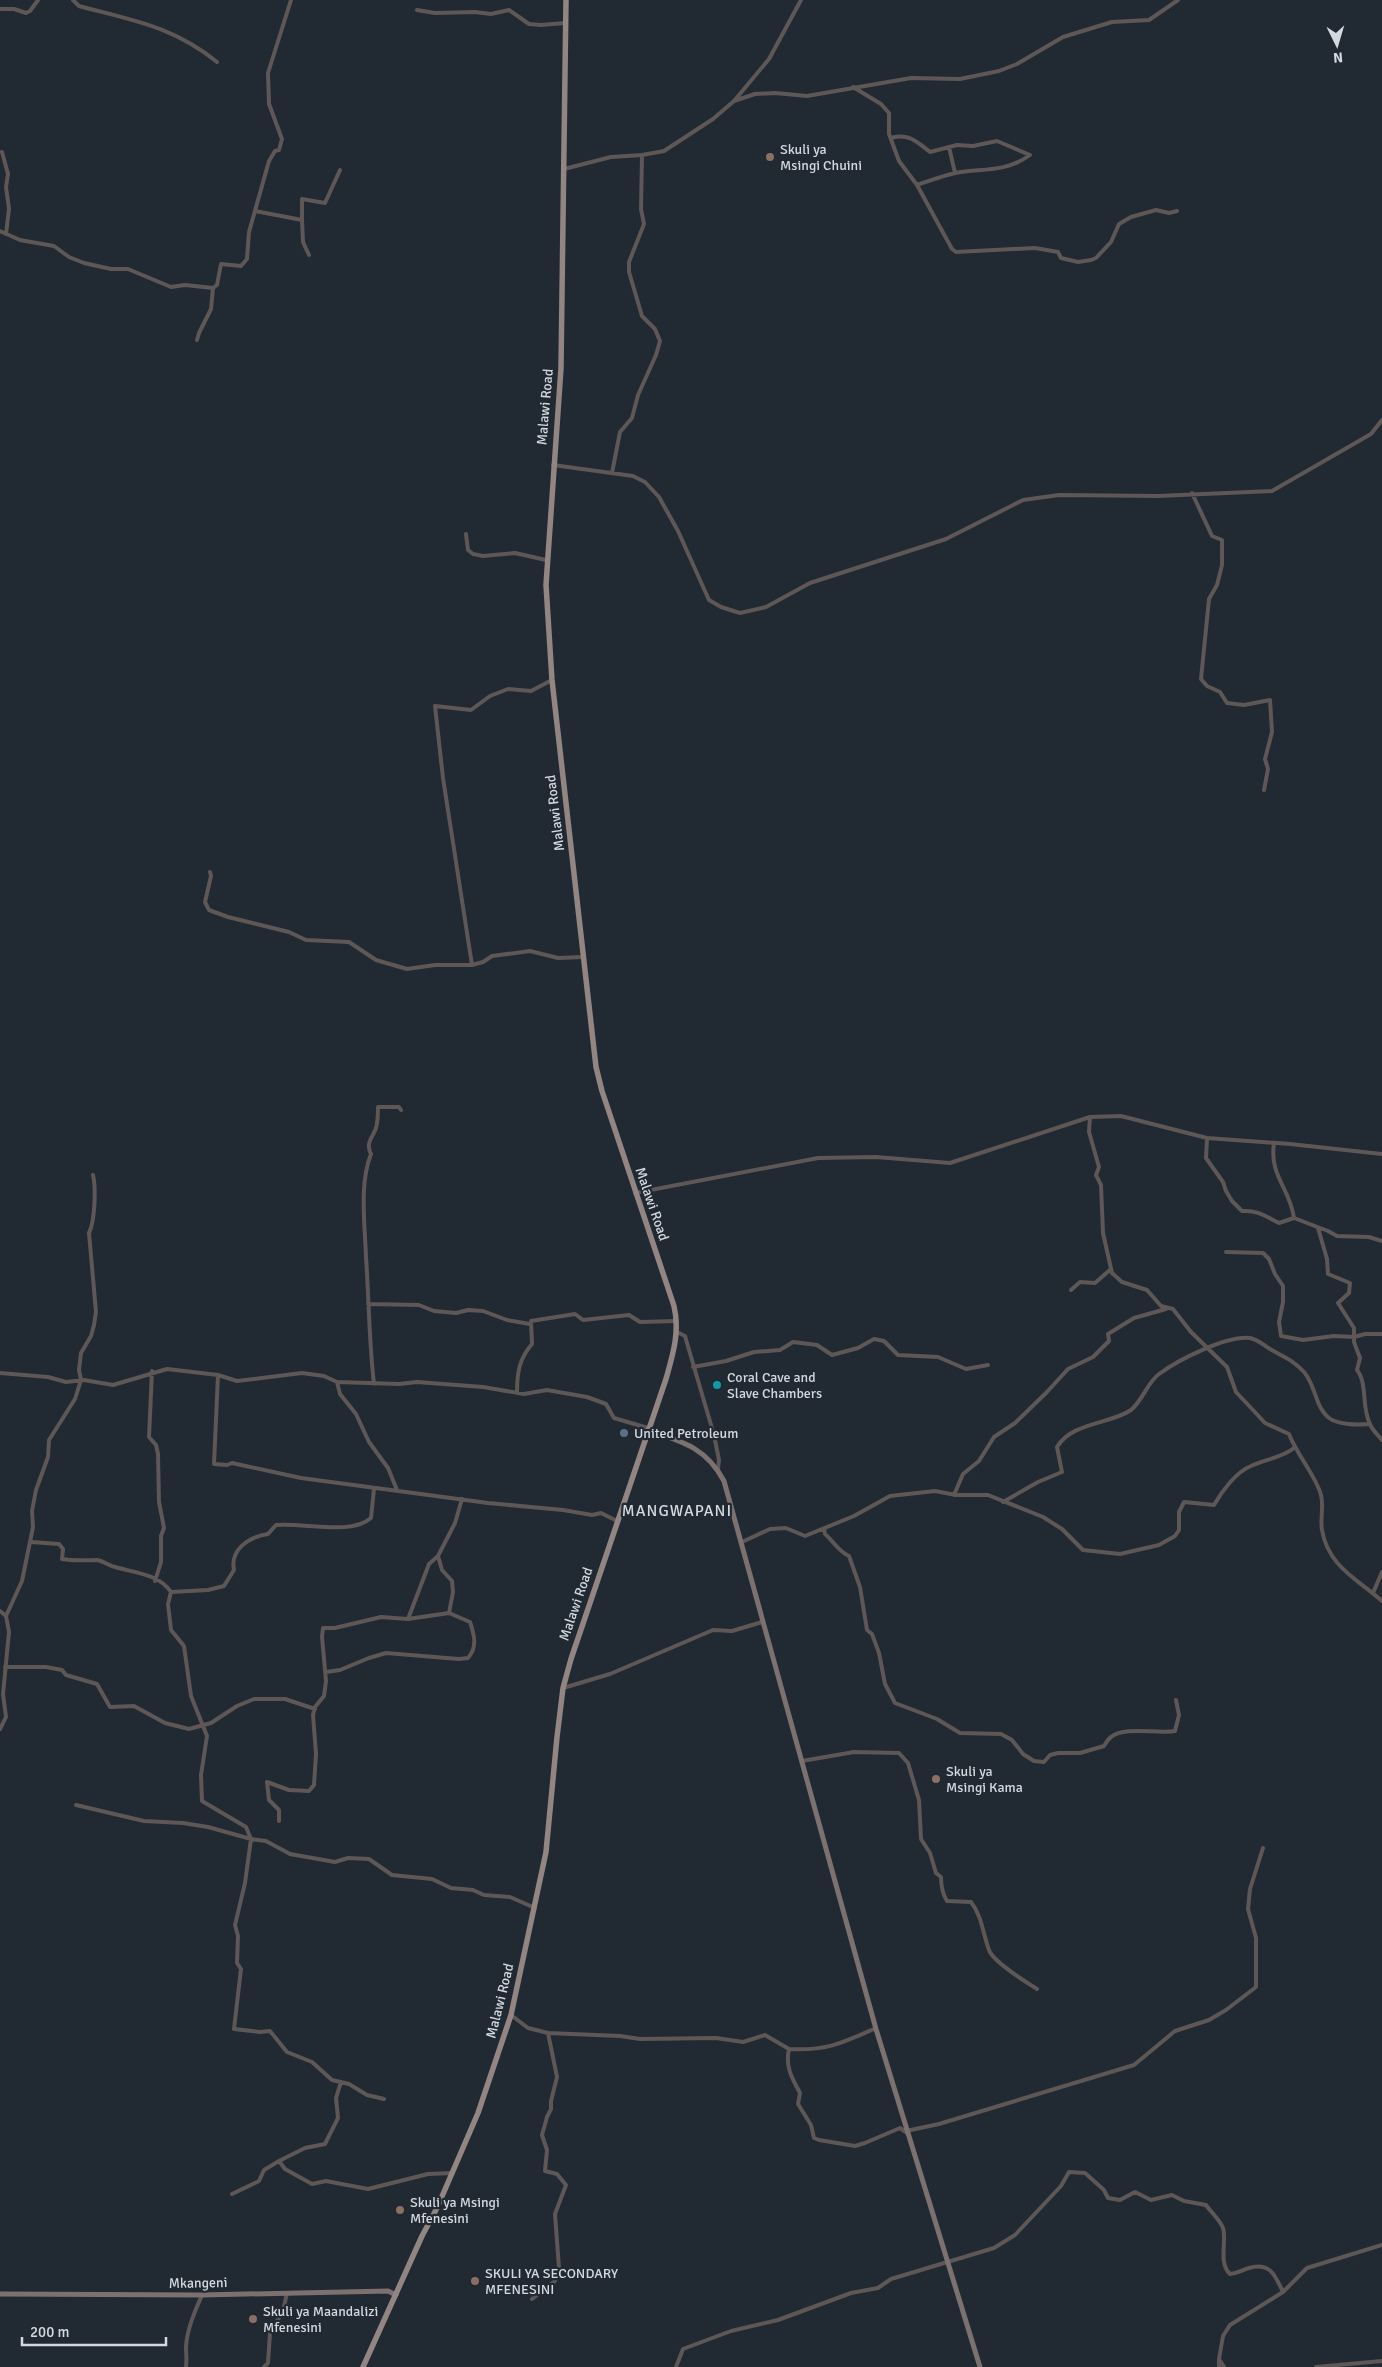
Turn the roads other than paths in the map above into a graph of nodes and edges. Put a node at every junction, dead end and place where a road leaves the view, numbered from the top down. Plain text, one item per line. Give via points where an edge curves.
1 (38, 0) edge
2 (73, 0) edge
3 (291, 0) edge
4 (566, 0) edge
5 (801, 0) edge
6 (1178, 0) edge
7 (0, 9) edge
8 (417, 10) dead end
9 (565, 23) junction
10 (217, 62) dead end
11 (853, 87) junction
12 (734, 101) junction
13 (891, 138) junction
14 (949, 147) junction
15 (2, 152) dead end
16 (642, 155) junction
17 (564, 169) junction
18 (340, 170) dead end
19 (956, 173) junction
20 (917, 185) junction
21 (254, 211) junction
22 (1177, 211) dead end
23 (302, 220) junction
24 (0, 231) edge
25 (6, 234) junction
26 (309, 255) dead end
27 (213, 288) junction
28 (198, 340) dead end
29 (1382, 420) edge
30 (553, 465) junction
31 (612, 473) junction
32 (1192, 494) junction
33 (466, 534) dead end
34 (546, 560) junction
35 (552, 680) junction
36 (1264, 790) dead end
37 (210, 872) dead end
38 (583, 957) junction
39 (472, 965) junction
40 (401, 1110) dead end
41 (1090, 1117) junction
42 (1207, 1138) junction
43 (1274, 1143) junction
44 (1382, 1154) edge
45 (93, 1175) dead end
46 (635, 1193) junction
47 (1294, 1218) junction
48 (1318, 1228) junction
49 (1382, 1241) edge
50 (1226, 1252) dead end
51 (1111, 1269) junction
52 (1071, 1290) dead end
53 (368, 1304) junction
54 (1169, 1309) junction
55 (677, 1321) junction
56 (530, 1324) junction
57 (677, 1332) junction
58 (1382, 1334) edge
59 (1354, 1337) junction
60 (1208, 1347) junction
61 (988, 1365) dead end
62 (693, 1367) junction
63 (152, 1372) junction
64 (0, 1374) edge
65 (218, 1375) junction
66 (81, 1380) junction
67 (337, 1382) junction
68 (374, 1384) junction
69 (517, 1392) junction
70 (1369, 1424) junction
71 (648, 1429) junction
72 (1382, 1440) edge
73 (1294, 1448) junction
74 (718, 1469) junction
75 (374, 1488) junction
76 (397, 1490) junction
77 (954, 1495) junction
78 (462, 1499) junction
79 (1003, 1502) junction
80 (617, 1521) junction
81 (824, 1529) junction
82 (31, 1542) junction
83 (742, 1542) junction
84 (438, 1556) junction
85 (1382, 1572) edge
86 (155, 1581) junction
87 (171, 1592) junction
88 (1373, 1593) junction
89 (1382, 1601) edge
90 (0, 1611) edge
91 (449, 1613) junction
92 (6, 1616) junction
93 (408, 1619) junction
94 (762, 1622) junction
95 (5, 1667) junction
96 (326, 1672) junction
97 (563, 1688) junction
98 (1176, 1700) dead end
99 (315, 1709) junction
100 (205, 1726) junction
101 (0, 1729) edge
102 (802, 1761) junction
103 (76, 1804) dead end
104 (279, 1821) dead end
105 (251, 1839) junction
106 (1263, 1848) dead end
107 (535, 1908) junction
108 (1038, 1989) dead end
109 (511, 2015) junction
110 (876, 2028) junction
111 (548, 2033) junction
112 (789, 2049) junction
113 (341, 2082) junction
114 (384, 2099) dead end
115 (907, 2133) junction
116 (279, 2161) junction
117 (452, 2173) junction
118 (232, 2194) dead end
119 (1382, 2245) edge
120 (948, 2262) junction
121 (1283, 2292) junction
122 (287, 2293) junction
123 (0, 2294) edge
124 (202, 2295) junction
125 (396, 2295) junction
126 (532, 2300) dead end
127 (1220, 2359) junction
128 (1382, 2361) edge
129 (186, 2367) edge
130 (264, 2367) edge
131 (363, 2367) edge
132 (676, 2367) edge
133 (980, 2367) edge
134 (1219, 2367) edge
135 (1224, 2367) edge
136 (1316, 2367) edge

1 - 7 street via 26,13
2 - 10 street via 79,6 165,30 198,46
3 - 21 street via 268,73 268,104 282,139 279,150 269,161
4 - 9 main road, Malawi Road
5 - 12 street via 769,59
6 - 11 street via 1149,20 1112,22 1063,37 999,71 960,79 910,78
8 - 9 street via 491,14 509,10 529,24
9 - 17 main road, Malawi Road
11 - 12 street via 807,96 755,94
11 - 13 street via 882,104 889,113
12 - 16 street via 680,142 664,151
13 - 14 street via 911,138 930,152
13 - 20 street via 899,161
14 - 19 street
14 - 19 street via 997,141 1030,155 1018,164
15 - 25 street via 8,174
16 - 17 street via 611,157
16 - 31 street via 641,209 644,224 629,262 629,272 642,316 655,329 660,340 632,418 620,432
17 - 30 main road, Malawi Road via 561,368
18 - 23 street via 325,203 302,199
19 - 20 street
20 - 22 street via 956,252 1035,248 1058,252 1061,258 1085,261 1096,258 1111,242 1119,224 1131,217 1156,210
21 - 23 street
21 - 27 street via 247,259 241,266 221,264
23 - 26 street via 303,242
24 - 25 street
25 - 27 street via 54,246 68,257 84,263 128,269 171,287
27 - 28 street via 209,314
29 - 32 street via 1371,434 1272,491
30 - 31 street
30 - 34 main road, Malawi Road
31 - 32 street via 633,476 645,482 659,497 709,600 740,612 766,607 810,583 946,539 1023,500 1059,496
32 - 36 street via 1212,536 1222,540 1222,565 1209,599 1201,680 1220,692 1227,702 1244,705 1270,700 1272,732 1265,759 1268,769
33 - 34 street via 468,550 473,554 515,553
34 - 35 main road, Malawi Road
35 - 38 main road, Malawi Road
35 - 39 street via 531,691 508,689 490,696 471,710 435,706
37 - 39 street via 212,876 205,907 228,917 289,932 312,942 349,942 376,960 408,969
38 - 39 street via 558,958 530,951 492,956
38 - 46 main road, Malawi Road via 596,1067
40 - 53 street via 399,1107 378,1107 376,1127 371,1135 363,1203
41 - 42 street via 1121,1116
41 - 46 street via 950,1164 876,1157 818,1158
41 - 51 street via 1089,1132 1099,1167 1096,1176 1100,1185 1103,1233
42 - 43 street
42 - 47 street via 1206,1158 1232,1201 1242,1211 1252,1210 1278,1223
43 - 44 street
43 - 47 street via 1275,1173
45 - 66 street via 95,1183 89,1233 96,1312 92,1336 80,1353
46 - 55 main road, Malawi Road
47 - 48 street
48 - 49 street via 1337,1236 1369,1237
48 - 59 street via 1328,1274 1350,1283 1349,1293 1338,1303 1354,1328
50 - 59 street via 1263,1254 1268,1259 1283,1286 1280,1336 1303,1340
51 - 52 street via 1095,1283 1080,1282
51 - 54 street via 1122,1282 1147,1290 1161,1306
53 - 56 street via 419,1305 434,1311 456,1313 483,1311
53 - 68 street
54 - 60 street
54 - 77 street via 1134,1318 1108,1334 1109,1341 1093,1356 1068,1369 1015,1423 994,1437 978,1461 963,1474
55 - 56 street via 640,1322 629,1314 583,1320 575,1314 531,1321
55 - 57 main road, Malawi Road
56 - 69 street via 532,1344 519,1365
57 - 62 street via 685,1336
57 - 71 main road, Malawi Road via 666,1379
58 - 59 street
59 - 70 street via 1360,1358 1357,1372 1361,1374
60 - 70 street via 1241,1338 1259,1341 1292,1359 1305,1373 1314,1397 1331,1420 1344,1425 1353,1422
60 - 73 street via 1227,1367 1236,1392 1265,1423 1289,1434
60 - 79 street via 1160,1373 1130,1410 1086,1426 1065,1438 1057,1447 1062,1472
61 - 62 street via 966,1369 938,1357 898,1355 884,1341 874,1339 858,1348 832,1355 817,1345 793,1342 780,1350 754,1352
62 - 74 street via 714,1435
63 - 65 street via 167,1369
63 - 66 street via 113,1385
63 - 86 street via 149,1437 158,1454 159,1502 164,1528 161,1562
64 - 66 street via 48,1377 66,1382
65 - 67 street via 237,1381 313,1374
65 - 75 street via 214,1464 232,1463 302,1478
66 - 82 street via 72,1406 49,1440 48,1457 36,1490
67 - 68 street
67 - 76 street via 340,1394 356,1414 369,1442 388,1468
68 - 69 street via 417,1382
69 - 71 street via 547,1390 587,1397 606,1404 614,1418
70 - 72 street
71 - 74 street via 698,1449
71 - 80 main road, Malawi Road
73 - 79 street via 1246,1469 1222,1492 1214,1505 1184,1502 1179,1512 1180,1530 1175,1536 1159,1545 1131,1552 1109,1554 1083,1550 1043,1516
73 - 88 street via 1321,1495 1324,1539 1337,1565
74 - 83 street
75 - 76 street
75 - 87 street via 372,1518 365,1523 351,1527 276,1525 268,1534 259,1535 240,1547 232,1560 234,1570 224,1586
76 - 78 street
77 - 79 street via 988,1495
77 - 81 street via 935,1491 901,1493
78 - 80 street via 601,1514
78 - 84 street via 455,1523
80 - 97 main road, Malawi Road
81 - 83 street via 805,1536 786,1528 770,1529
81 - 98 street via 839,1551 850,1556 860,1587 867,1630 872,1634 885,1684 895,1703 937,1719 960,1733 1001,1734 1012,1740 1029,1759 1040,1762 1058,1752 1080,1752 1104,1746 1109,1737 1124,1732 1175,1731 1180,1715
82 - 86 street via 59,1544 63,1549 62,1559 99,1560 144,1574
82 - 92 street via 22,1581
83 - 94 street
84 - 91 street via 442,1570 452,1581
84 - 93 street via 429,1564
85 - 88 street
86 - 87 street via 162,1582
87 - 100 street via 168,1614 171,1630 184,1646 191,1696
88 - 89 street
90 - 92 street
91 - 93 street
91 - 96 street via 470,1622 474,1648 468,1658 386,1653
92 - 95 street via 9,1632
93 - 96 street via 381,1618 323,1628
94 - 97 street via 732,1631 713,1630 610,1674
94 - 102 street
95 - 100 street via 62,1670 66,1675 97,1684 110,1707 134,1706 148,1716 182,1729
95 - 101 street via 3,1694 6,1717
96 - 99 street via 324,1696
97 - 107 main road, Malawi Road via 546,1852
99 - 100 street via 285,1699 254,1699
99 - 104 street via 313,1787 300,1791 268,1782 269,1800 279,1811
100 - 105 street via 207,1746 201,1775 202,1801 246,1827
102 - 108 street via 854,1752 899,1753 908,1763 919,1800 921,1839 930,1853 936,1873 942,1877 945,1898 947,1901 971,1902 989,1952
102 - 110 street
103 - 105 street via 144,1821 208,1827
105 - 107 street via 266,1841 290,1854 335,1862 348,1858 369,1859 392,1875 432,1879 451,1888 510,1897
105 - 113 street via 235,1925 237,1963 241,1969 234,2029 270,2031 287,2052 312,2062 332,2080
106 - 115 street via 1250,1890 1248,1909 1256,1938 1256,1987 1208,2020 1175,2031 1134,2065
107 - 109 main road, Malawi Road
109 - 111 street via 528,2028
109 - 117 main road, Malawi Road via 485,2094
110 - 112 street via 834,2047
110 - 115 street
111 - 112 street via 640,2040 716,2038 743,2042 764,2035
111 - 126 street via 557,2077 542,2135 547,2150 545,2171 557,2174 566,2184 555,2214 559,2268 555,2281
112 - 115 street via 787,2059 792,2080 800,2093 798,2104 814,2138 855,2146 900,2128
113 - 114 street via 367,2095
113 - 116 street via 336,2098 338,2118 325,2144 305,2148
115 - 120 street
116 - 117 street via 285,2169 312,2184 326,2181 368,2189 428,2174
116 - 118 street via 264,2170 259,2181
117 - 125 main road, Malawi Road
119 - 121 street via 1307,2268
120 - 121 street via 994,2248 1015,2235 1061,2186 1069,2172 1077,2172 1085,2173 1108,2198 1120,2200 1135,2192 1152,2200 1172,2195 1206,2205 1222,2226 1227,2271 1238,2274 1259,2266 1266,2267 1273,2271
120 - 132 street via 891,2279 878,2288 851,2293 778,2320 731,2331 683,2349
120 - 133 street
121 - 127 street via 1230,2324 1223,2336
122 - 124 street, Mkangeni
122 - 125 street, Mkangeni via 388,2291
122 - 130 street via 284,2311 270,2332 268,2363
123 - 124 street, Mkangeni
124 - 129 street via 191,2323
125 - 131 main road, Malawi Road
127 - 134 street
127 - 135 street
128 - 136 street

